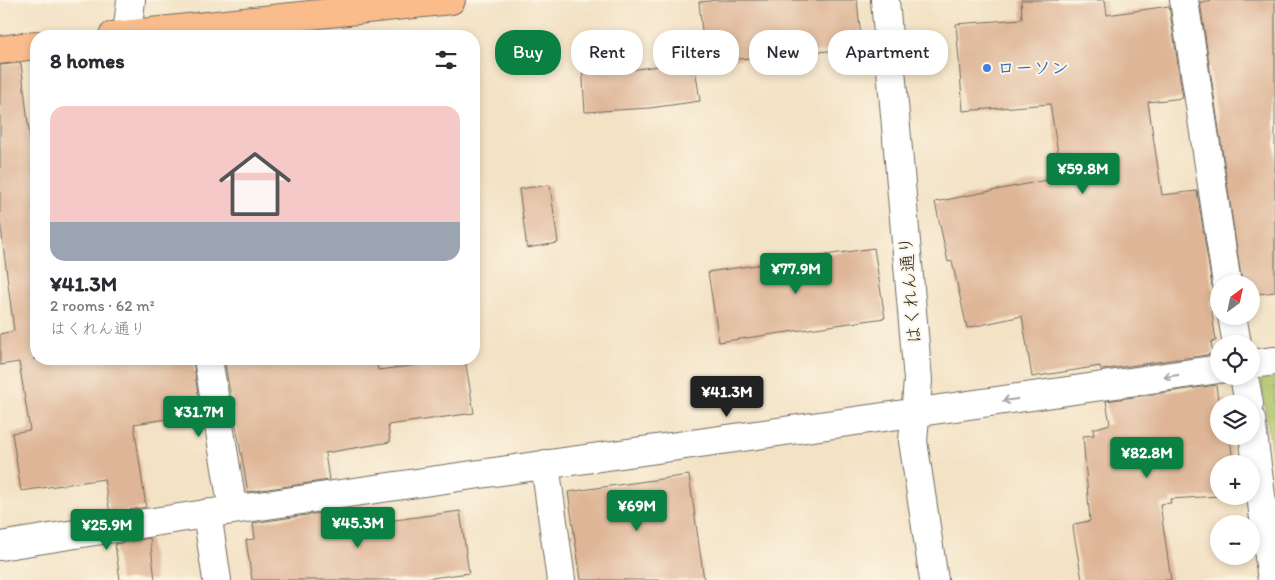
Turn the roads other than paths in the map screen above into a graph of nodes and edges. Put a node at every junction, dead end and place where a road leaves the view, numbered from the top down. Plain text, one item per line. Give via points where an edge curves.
1 (131, 0) edge
2 (451, 0) edge
3 (885, 0) edge
4 (1184, 0) edge
5 (122, 30) edge
6 (167, 30) edge
7 (30, 47) edge
8 (0, 50) edge
9 (1226, 275) edge
10 (1275, 361) edge
11 (1260, 363) edge
12 (208, 365) edge
13 (1210, 370) edge
14 (914, 414) junction
15 (1254, 445) edge
16 (545, 464) junction
17 (220, 512) junction
18 (0, 546) edge
19 (217, 580) edge
20 (561, 580) edge
21 (934, 580) edge
22 (1272, 580) edge

1 - 5 street
2 - 6 main road
3 - 14 street, はくれん通り via 918,380
4 - 9 street
7 - 8 main road
10 - 11 street
12 - 17 street
13 -> 14 street
14 - 16 street
14 - 21 street, はくれん通り via 914,441
15 - 22 street
16 - 17 street
16 - 20 street
17 - 18 street
17 - 19 street

